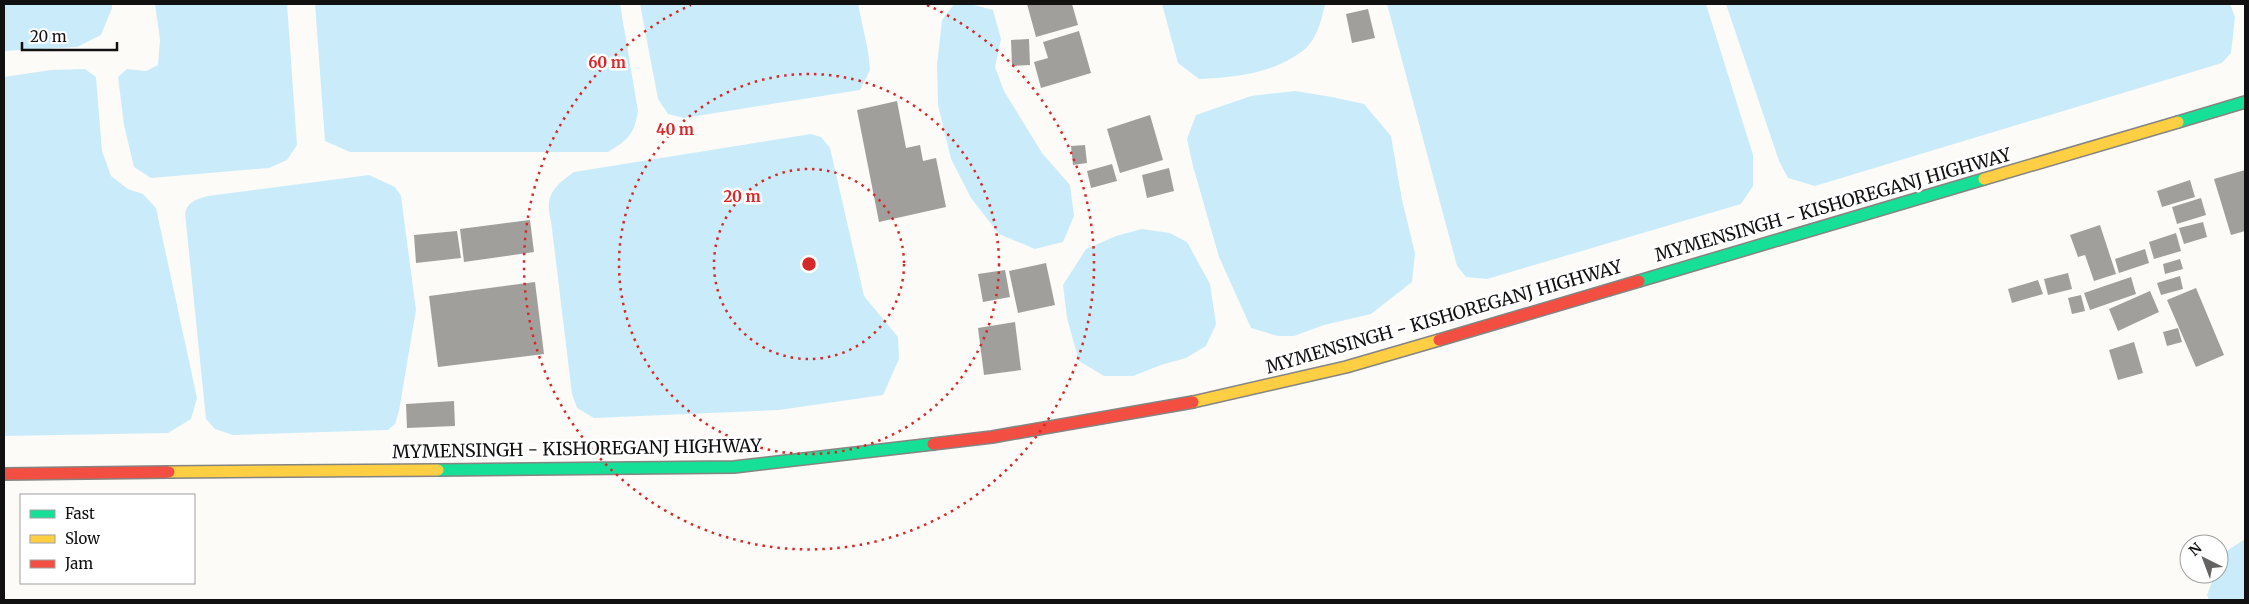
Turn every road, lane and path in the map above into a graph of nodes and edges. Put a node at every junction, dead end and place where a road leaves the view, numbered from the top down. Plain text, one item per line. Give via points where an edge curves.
1 (2245, 102) edge
2 (4, 474) edge

1 - 2 main road, MYMENSINGH - KISHOREGANJ HIGHWAY via 1346,367 1164,409 992,437 734,467

